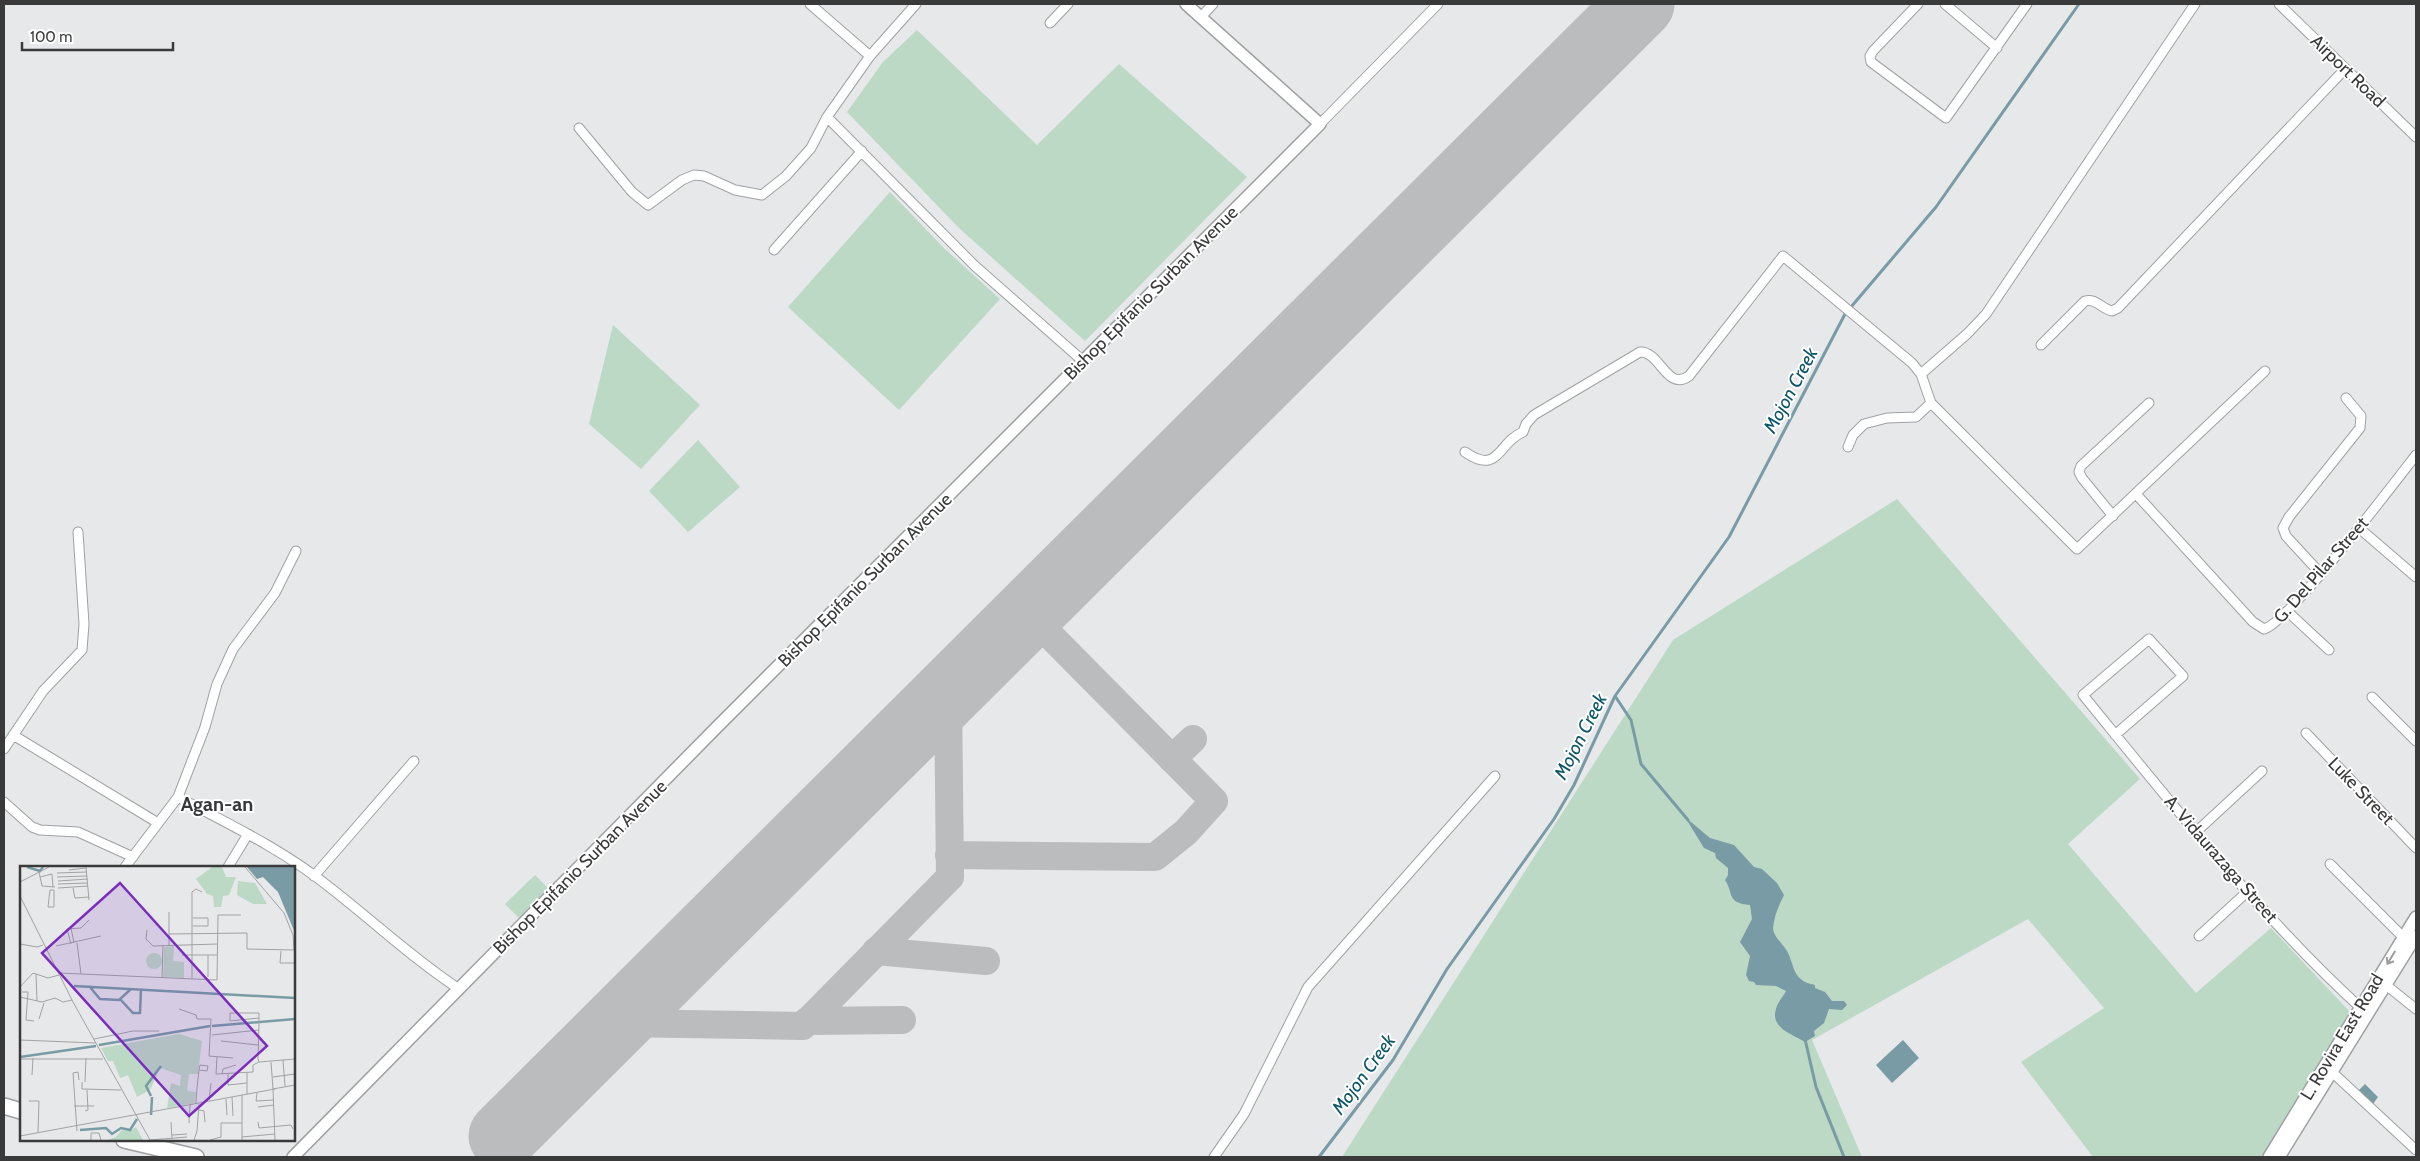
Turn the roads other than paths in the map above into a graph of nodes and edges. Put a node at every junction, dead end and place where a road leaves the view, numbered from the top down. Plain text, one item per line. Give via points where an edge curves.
1 (810, 4) edge
2 (916, 4) edge
3 (1068, 4) edge
4 (1186, 4) edge
5 (1213, 4) edge
6 (1438, 4) edge
7 (1918, 4) edge
8 (1945, 4) edge
9 (2027, 4) edge
10 (2195, 4) edge
11 (2279, 4) edge
12 (1201, 17) junction
13 (1050, 23) dead end
14 (1997, 48) junction
15 (870, 56) junction
16 (2346, 69) junction
17 (827, 117) junction
18 (1320, 124) junction
19 (579, 128) dead end
20 (2416, 137) edge
21 (862, 151) junction
22 (774, 250) dead end
23 (2041, 345) dead end
24 (1083, 361) junction
25 (2266, 371) dead end
26 (1921, 374) junction
27 (2346, 398) dead end
28 (1931, 403) junction
29 (2149, 403) dead end
30 (1848, 446) dead end
31 (1465, 452) dead end
32 (2416, 455) edge
33 (2136, 494) junction
34 (2112, 516) junction
35 (2359, 528) junction
36 (78, 532) dead end
37 (296, 551) dead end
38 (2320, 573) junction
39 (2416, 577) edge
40 (2287, 611) junction
41 (2329, 650) dead end
42 (2372, 697) dead end
43 (2306, 733) dead end
44 (13, 735) junction
45 (2115, 735) junction
46 (2416, 741) edge
47 (4, 748) edge
48 (414, 760) dead end
49 (2262, 771) dead end
50 (1495, 776) dead end
51 (178, 797) junction
52 (4, 802) edge
53 (158, 823) junction
54 (2196, 832) junction
55 (248, 834) junction
56 (2416, 848) edge
57 (133, 857) junction
58 (2330, 864) dead end
59 (126, 866) edge
60 (229, 866) edge
61 (314, 876) junction
62 (2247, 892) junction
63 (2416, 916) edge
64 (2199, 936) dead end
65 (2416, 936) edge
66 (2403, 937) junction
67 (2386, 985) junction
68 (460, 990) junction
69 (2416, 1009) edge
70 (2364, 1011) junction
71 (2332, 1072) junction
72 (4, 1106) edge
73 (20, 1111) edge
74 (128, 1141) edge
75 (2416, 1150) edge
76 (196, 1157) edge
77 (293, 1157) edge
78 (1214, 1157) edge
79 (2269, 1157) edge
80 (2279, 1157) edge

1 - 15 street
2 - 15 street
3 - 13 street
4 - 12 street
5 - 12 street
6 - 18 street, Bishop Epifanio Surban Avenue
7 - 14 street via 1873,51 1870,59 1946,118
8 - 14 street
9 - 14 street
10 - 26 street via 1986,314
11 - 16 street, Airport Road
12 - 18 street
15 - 17 street
16 - 20 street, Airport Road
16 - 23 street via 2118,308 2112,311 2085,301
17 - 19 street via 811,148 786,176 762,195 735,190 694,175 648,205 632,192
17 - 21 street
18 - 24 street, Bishop Epifanio Surban Avenue
21 - 22 street
21 - 24 street via 975,266
24 - 68 street, Bishop Epifanio Surban Avenue
25 - 33 street
26 - 28 street
26 - 31 street via 1783,256 1684,380 1677,381 1650,355 1640,352 1534,415 1523,432 1494,459 1486,461
27 - 38 street via 2361,416 2360,428 2283,528
28 - 30 street via 1916,417 1887,418 1864,424
28 - 34 street via 2077,549
29 - 34 street via 2080,466 2082,478
32 - 35 street, G. Del Pilar Street
33 - 34 street
33 - 40 street, G. Del Pilar Street via 2258,626 2270,627
35 - 38 street, G. Del Pilar Street
35 - 39 street
36 - 44 street via 84,624 82,650 42,691
37 - 51 street via 275,593 233,649 217,684 205,727
38 - 40 street, G. Del Pilar Street
40 - 41 street
42 - 46 street
43 - 56 street, Luke Street
44 - 47 street
44 - 53 street
45 - 45 street, A. Vidaurazaga Street via 2183,676 2148,639 2083,695
45 - 54 street, A. Vidaurazaga Street
48 - 61 street
49 - 54 street
50 - 78 street via 1308,987 1258,1089
51 - 53 street
51 - 55 street
52 - 57 street via 32,827 78,832
53 - 57 street
54 - 62 street, A. Vidaurazaga Street
55 - 60 street
55 - 61 street
57 - 59 street
58 - 66 street
61 - 68 street
62 - 64 street
62 - 70 street, A. Vidaurazaga Street
63 - 66 street, L. Rovira East Road
65 - 67 street, L. Rovira East Road
66 -> 70 street, L. Rovira East Road
67 - 69 street
67 - 70 street, L. Rovira East Road
68 - 77 street, Bishop Epifanio Surban Avenue
70 - 71 street, L. Rovira East Road
70 - 79 street, L. Rovira East Road
71 - 75 street
71 - 80 street, L. Rovira East Road
72 - 73 highway
74 - 76 highway

